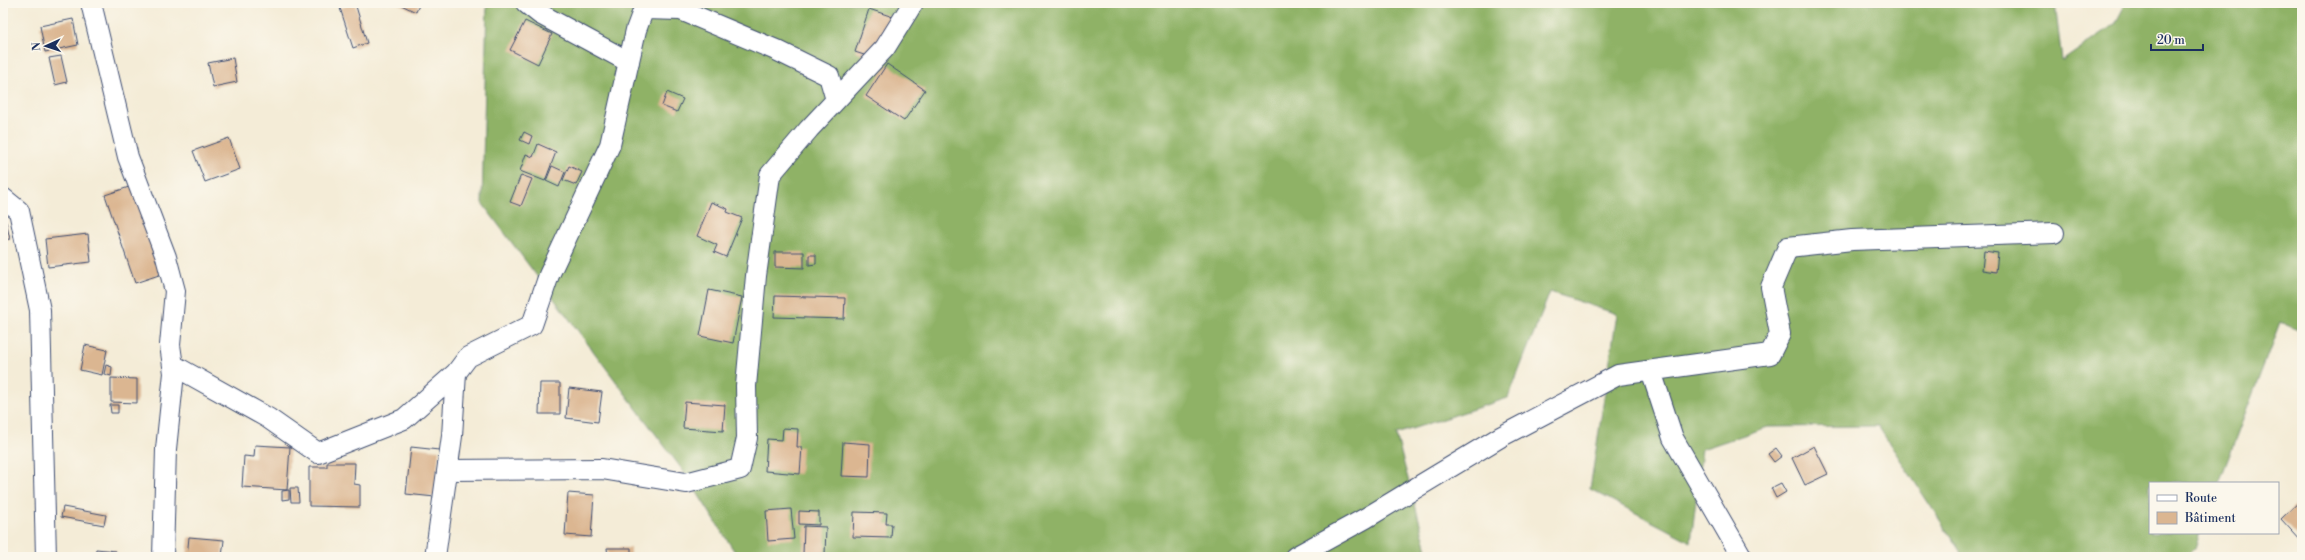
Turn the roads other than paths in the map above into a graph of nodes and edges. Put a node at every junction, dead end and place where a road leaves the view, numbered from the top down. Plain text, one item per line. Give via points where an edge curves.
1 (526, 3) edge
2 (913, 3) edge
3 (645, 6) edge
4 (92, 7) dead end
5 (629, 62) junction
6 (836, 100) junction
7 (3, 198) edge
8 (2054, 233) dead end
9 (173, 365) junction
10 (1651, 371) junction
11 (456, 373) junction
12 (448, 470) junction
13 (439, 556) edge
14 (46, 557) edge
15 (163, 557) edge
16 (1295, 557) edge
17 (1742, 557) edge

1 - 5 street via 540,14
2 - 6 street via 885,48
3 - 5 street via 636,30
3 - 6 street via 681,10 776,50 829,76
4 - 9 street via 128,157 166,257 175,291 170,345
5 - 11 street via 610,145 550,275 532,325 515,336 468,357
6 - 12 street via 770,174 756,276 746,386 747,438 740,469 686,483 602,469
7 - 14 street via 19,211 40,310
8 - 10 street via 1852,240 1788,247 1771,287 1780,334 1770,354
9 - 11 street via 268,418 318,453 404,419
9 - 15 street via 166,449
10 - 16 street via 1618,375 1502,436 1366,518
10 - 17 street via 1673,438
11 - 12 street
12 - 13 street

